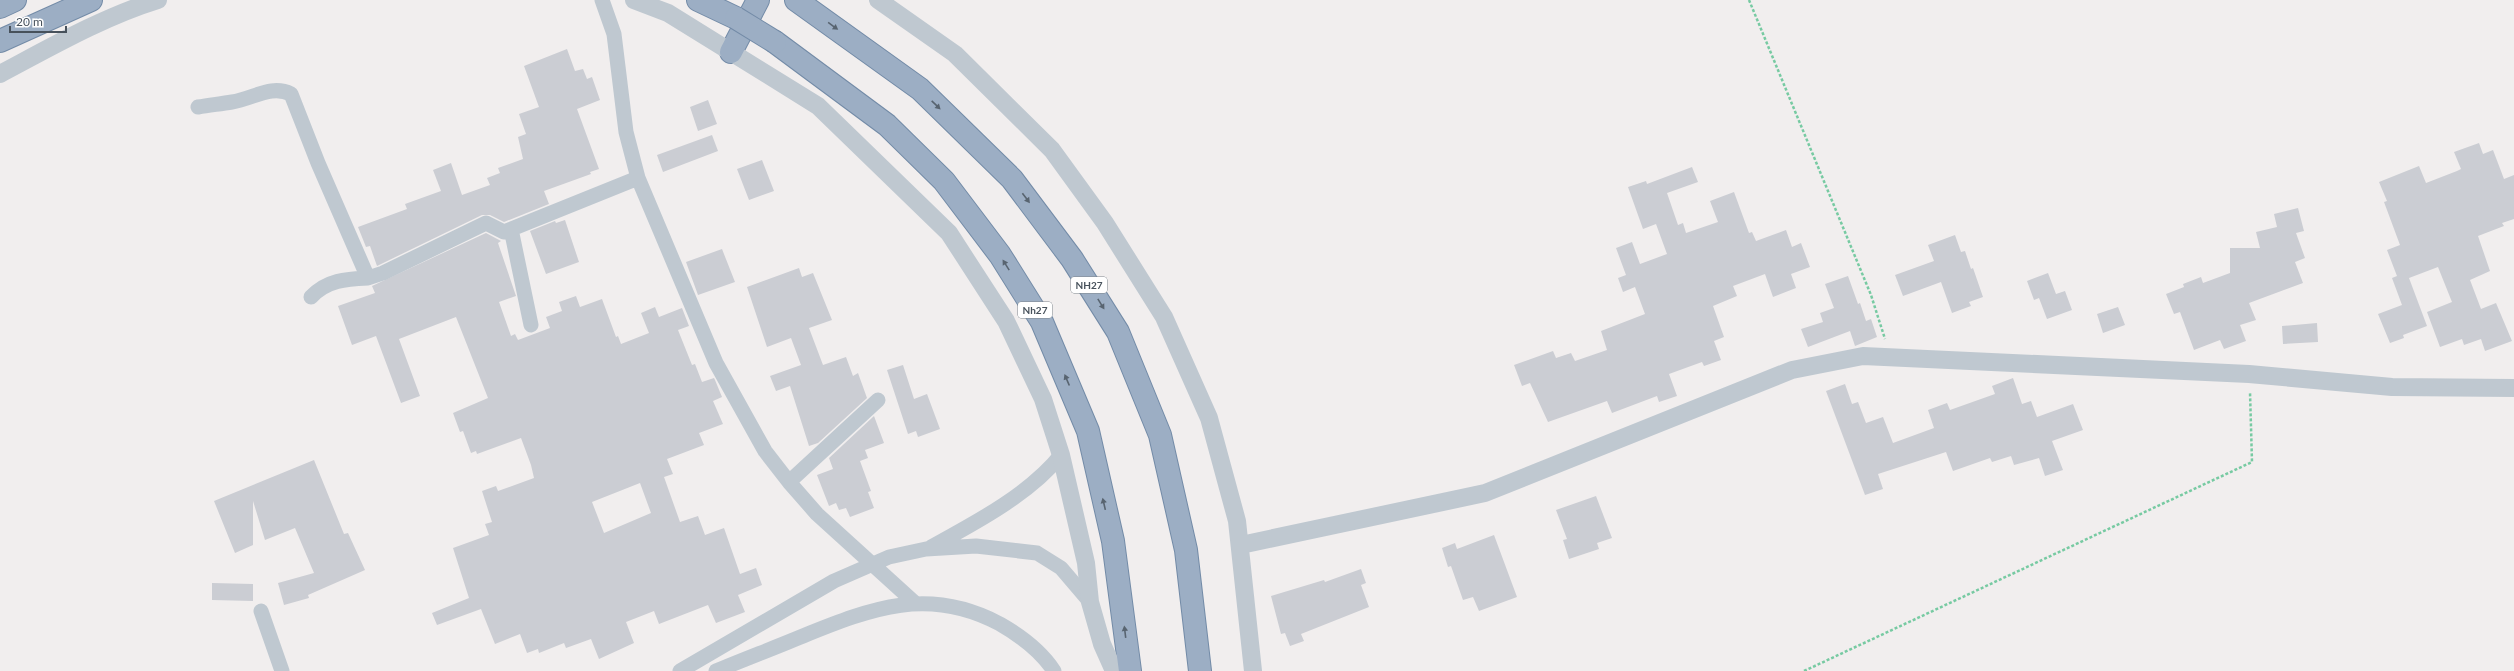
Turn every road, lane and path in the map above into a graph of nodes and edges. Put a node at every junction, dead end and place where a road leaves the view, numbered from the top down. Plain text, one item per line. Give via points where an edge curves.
1 (15, 0) edge
2 (91, 0) edge
3 (158, 0) edge
4 (602, 0) edge
5 (634, 0) edge
6 (698, 0) edge
7 (758, 0) edge
8 (878, 0) edge
9 (1748, 0) edge
10 (799, 1) edge
11 (0, 7) edge
12 (0, 41) edge
13 (731, 52) junction
14 (0, 74) edge
15 (198, 107) dead end
16 (638, 178) junction
17 (511, 229) junction
18 (368, 278) junction
19 (311, 297) dead end
20 (531, 325) dead end
21 (1891, 357) junction
22 (2249, 374) junction
23 (2514, 388) edge
24 (878, 400) dead end
25 (1061, 455) junction
26 (789, 482) junction
27 (1241, 545) junction
28 (926, 549) junction
29 (872, 564) junction
30 (1090, 602) junction
31 (916, 603) junction
32 (261, 611) dead end
33 (282, 671) edge
34 (680, 671) edge
35 (716, 671) edge
36 (1054, 671) edge
37 (1114, 671) edge
38 (1130, 671) edge
39 (1200, 671) edge
40 (1253, 671) edge
41 (1804, 671) edge

1 - 11 highway
2 - 12 highway
3 - 14 street via 57,44
4 - 16 street via 614,34 626,132
5 - 13 street via 668,13
38 -> 6 highway, Nh27, bridge via 1113,541 1088,431 1042,322 1000,255 944,181 887,125 776,42 736,18
7 - 13 highway
8 - 27 street via 960,59 1052,150 1105,223 1164,317 1209,418
9 - 21 path via 1871,295
10 -> 39 highway, NH27 via 920,89 1012,179 1072,259 1118,332 1160,435 1186,550
13 - 25 street via 818,106 949,233 1006,321 1043,399
15 - 18 street via 233,102 273,90 283,90 292,94 318,163
16 - 17 street
16 - 26 street via 716,363 765,451
17 - 18 street via 504,232 486,223
17 - 20 street
18 - 19 street via 333,282 321,287
21 - 22 street
21 - 27 street via 1863,356 1792,370 1485,493
22 - 23 street via 2392,387
22 - 41 path via 2252,462
24 - 26 street
25 - 28 street via 1031,485 962,530
25 - 30 street via 1086,563
26 - 29 street via 817,514
27 - 40 street
28 - 29 street via 889,557
28 - 30 street via 976,546 1038,553 1061,568
29 - 31 street
29 - 34 street via 834,581
30 - 37 street via 1102,644
31 - 35 street via 848,617
31 - 36 street via 941,604 981,614 1018,634 1047,660
32 - 33 street

